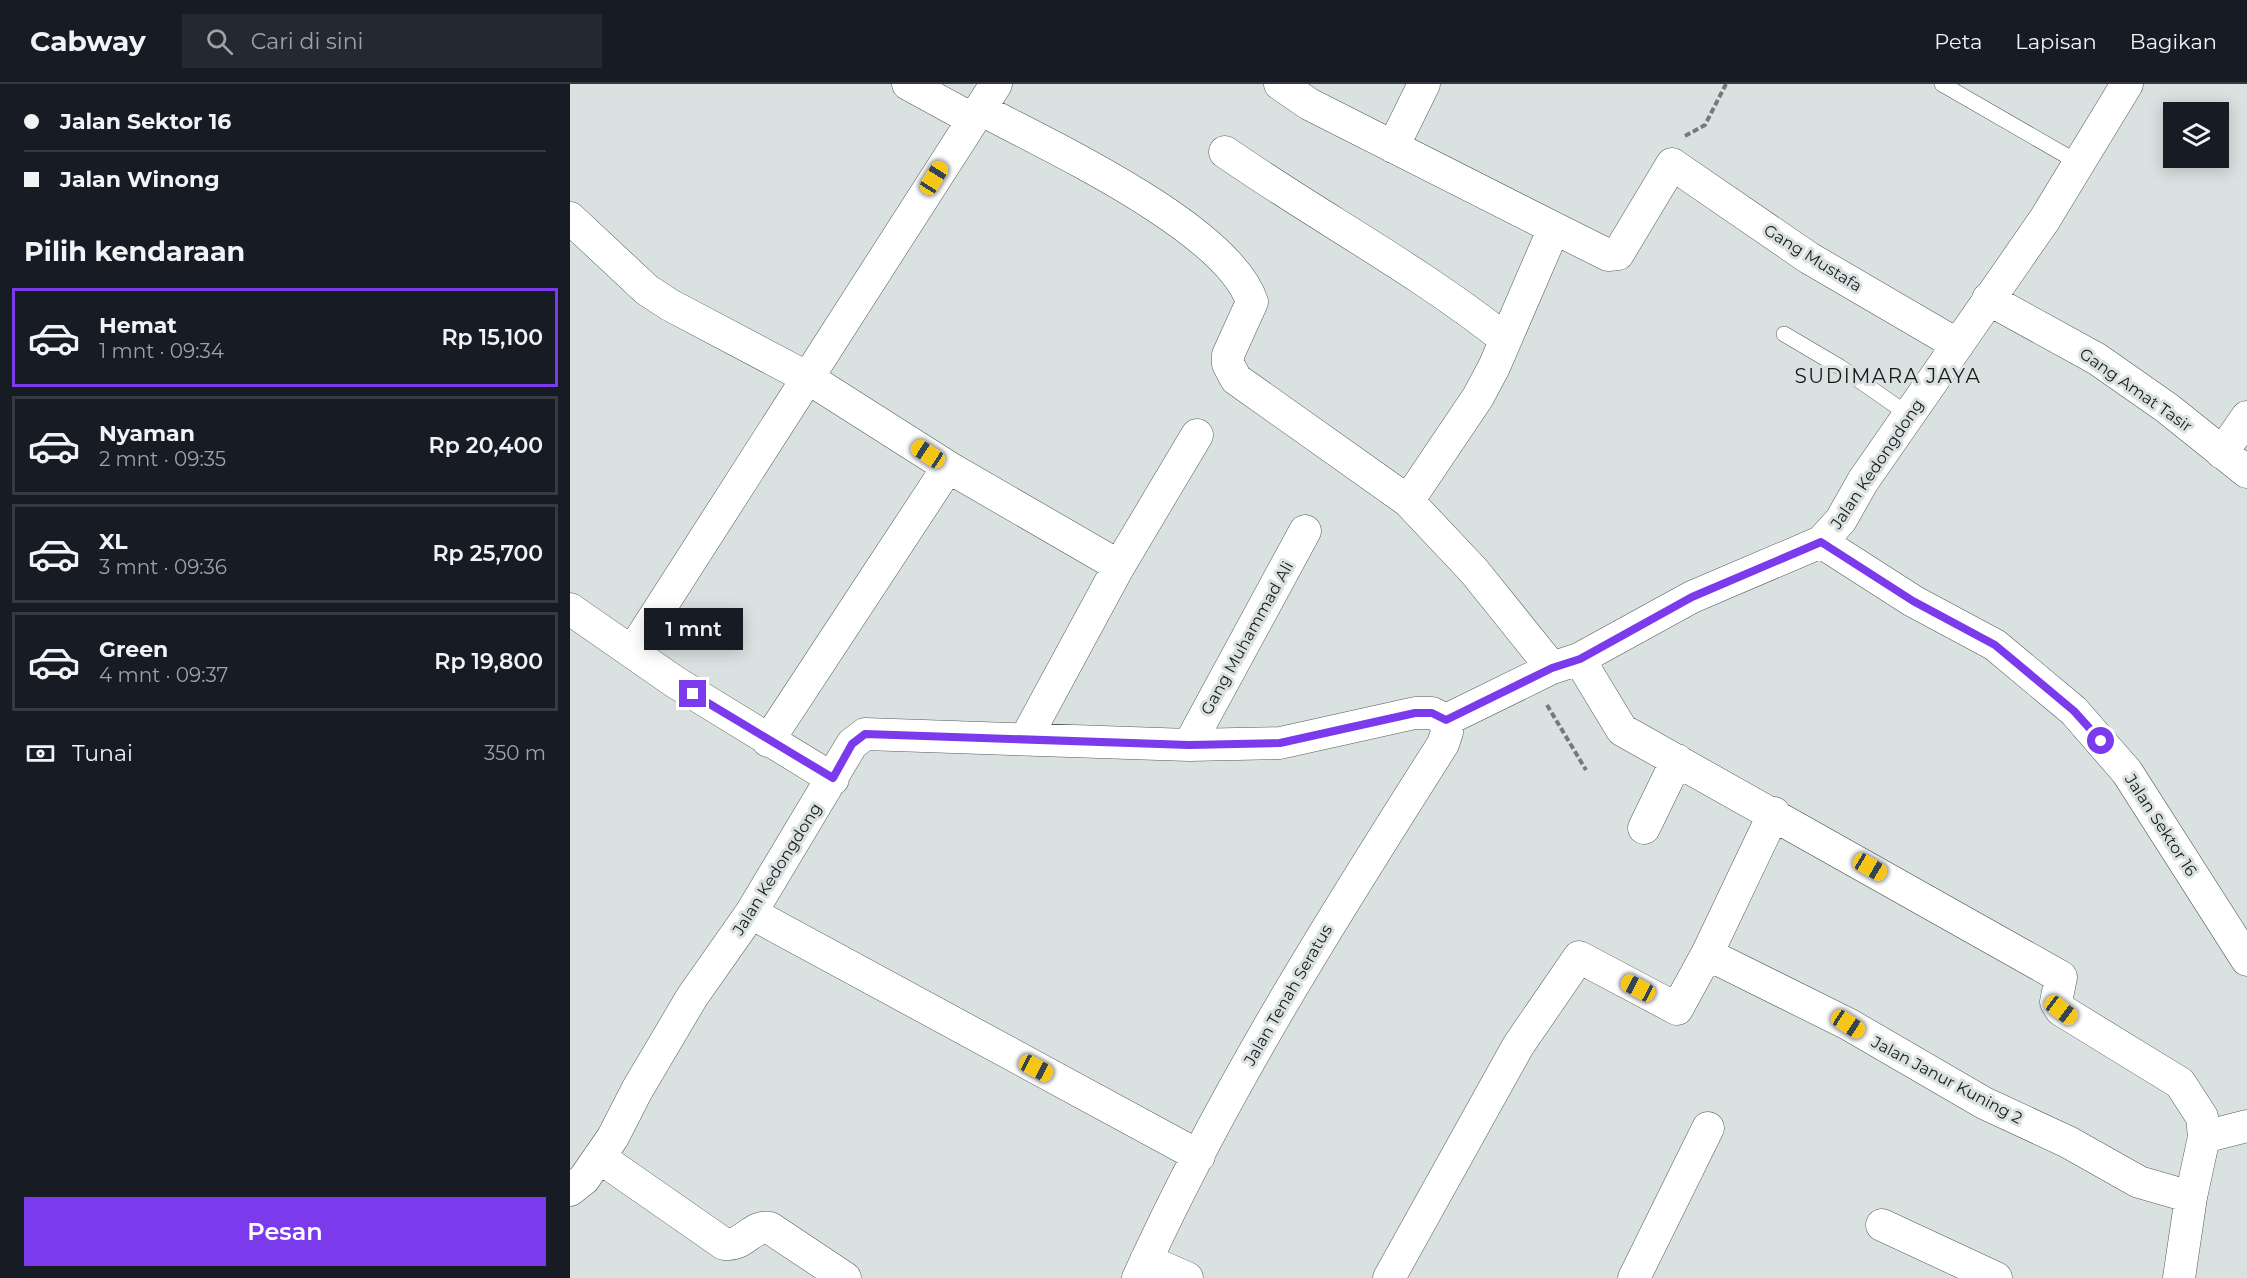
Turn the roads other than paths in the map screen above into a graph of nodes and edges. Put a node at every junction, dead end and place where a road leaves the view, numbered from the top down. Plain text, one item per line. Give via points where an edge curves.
1 (908, 84) edge
2 (1280, 84) edge
3 (1424, 84) edge
4 (1942, 84) edge
5 (2127, 84) edge
6 (983, 104) edge
7 (1393, 147) junction
8 (1225, 152) dead end
9 (2079, 163) junction
10 (570, 218) edge
11 (1554, 228) junction
12 (1988, 299) junction
13 (1784, 334) dead end
14 (1505, 339) junction
15 (1958, 345) junction
16 (808, 378) junction
17 (1908, 415) junction
18 (2247, 417) edge
19 (1197, 435) dead end
20 (2222, 453) junction
21 (948, 467) junction
22 (2247, 472) edge
23 (1408, 501) junction
24 (1305, 531) dead end
25 (1821, 542) junction
26 (1119, 566) junction
27 (570, 609) edge
28 (632, 652) junction
29 (1554, 668) junction
30 (1446, 720) junction
31 (1026, 738) junction
32 (768, 741) junction
33 (1189, 745) junction
34 (1677, 760) junction
35 (833, 778) junction
36 (1774, 813) junction
37 (1644, 828) dead end
38 (751, 913) junction
39 (1707, 954) junction
40 (2247, 960) edge
41 (2247, 1126) edge
42 (1708, 1128) dead end
43 (2204, 1137) junction
44 (1199, 1156) junction
45 (599, 1157) junction
46 (570, 1190) edge
47 (2191, 1197) junction
48 (1882, 1225) dead end
49 (1142, 1269) edge
50 (844, 1278) edge
51 (1187, 1278) edge
52 (1389, 1278) edge
53 (1634, 1278) edge
54 (1996, 1278) edge
55 (2179, 1278) edge

1 - 6 street
2 - 7 street via 1309,104
3 - 7 street
4 - 9 lane
5 - 9 street, Jalan Kedongdong
6 - 16 street
6 - 23 street via 1162,210 1207,243 1243,283 1252,302 1228,355 1236,379
7 - 11 street
8 - 14 street via 1457,301
9 - 12 street, Jalan Kedongdong
10 - 16 street via 647,290
11 - 14 street
11 - 15 street, Gang Mustafa via 1608,255 1618,254 1672,164 1809,258
12 - 15 street, Jalan Kedongdong
12 - 20 street, Gang Amat Tasir via 2097,359
13 - 17 lane
14 - 23 street via 1478,397
15 - 17 street, Jalan Kedongdong
16 - 21 street
16 - 28 street
17 - 25 street, Jalan Kedongdong via 1841,520
18 - 20 street
19 - 26 street
20 - 22 street, Gang Amat Tasir
21 - 26 street
21 - 32 street
23 - 29 street via 1474,571
24 - 33 street, Gang Muhammad Ali
25 - 29 street, Jalan Kedongdong via 1692,597
25 - 40 street, Jalan Sektor 16 via 1913,601 1995,645 2074,711 2127,772
26 - 31 street
27 - 28 street
28 - 32 street
29 - 30 street, Jalan Kedongdong
29 - 34 street via 1603,701 1622,729
30 - 33 street, Jalan Kedongdong via 1432,713 1415,713 1280,743
30 - 44 street, Jalan Tenah Seratus via 1443,744 1306,960
31 - 33 street, Jalan Kedongdong
31 - 35 street, Jalan Kedongdong via 865,734 852,744
32 - 35 street
34 - 36 street
34 - 37 street
35 - 38 street, Jalan Kedongdong
36 - 39 street
36 - 43 street via 2061,977 2056,1002 2061,1010 2180,1083 2202,1117
38 - 44 street
38 - 45 street, Jalan Kedongdong via 692,997
39 - 47 street, Jalan Janur Kuning 2 via 1848,1024 1984,1103 2068,1142 2139,1182
39 - 52 street via 1677,1009 1579,957 1518,1046
41 - 43 street
42 - 53 street
43 - 47 street
44 - 49 street, Jalan Tenah Seratus
45 - 46 street, Jalan Kedongdong via 584,1179
45 - 50 street via 724,1244 738,1244 759,1228 770,1228
47 - 55 street
48 - 54 street
49 - 51 street

